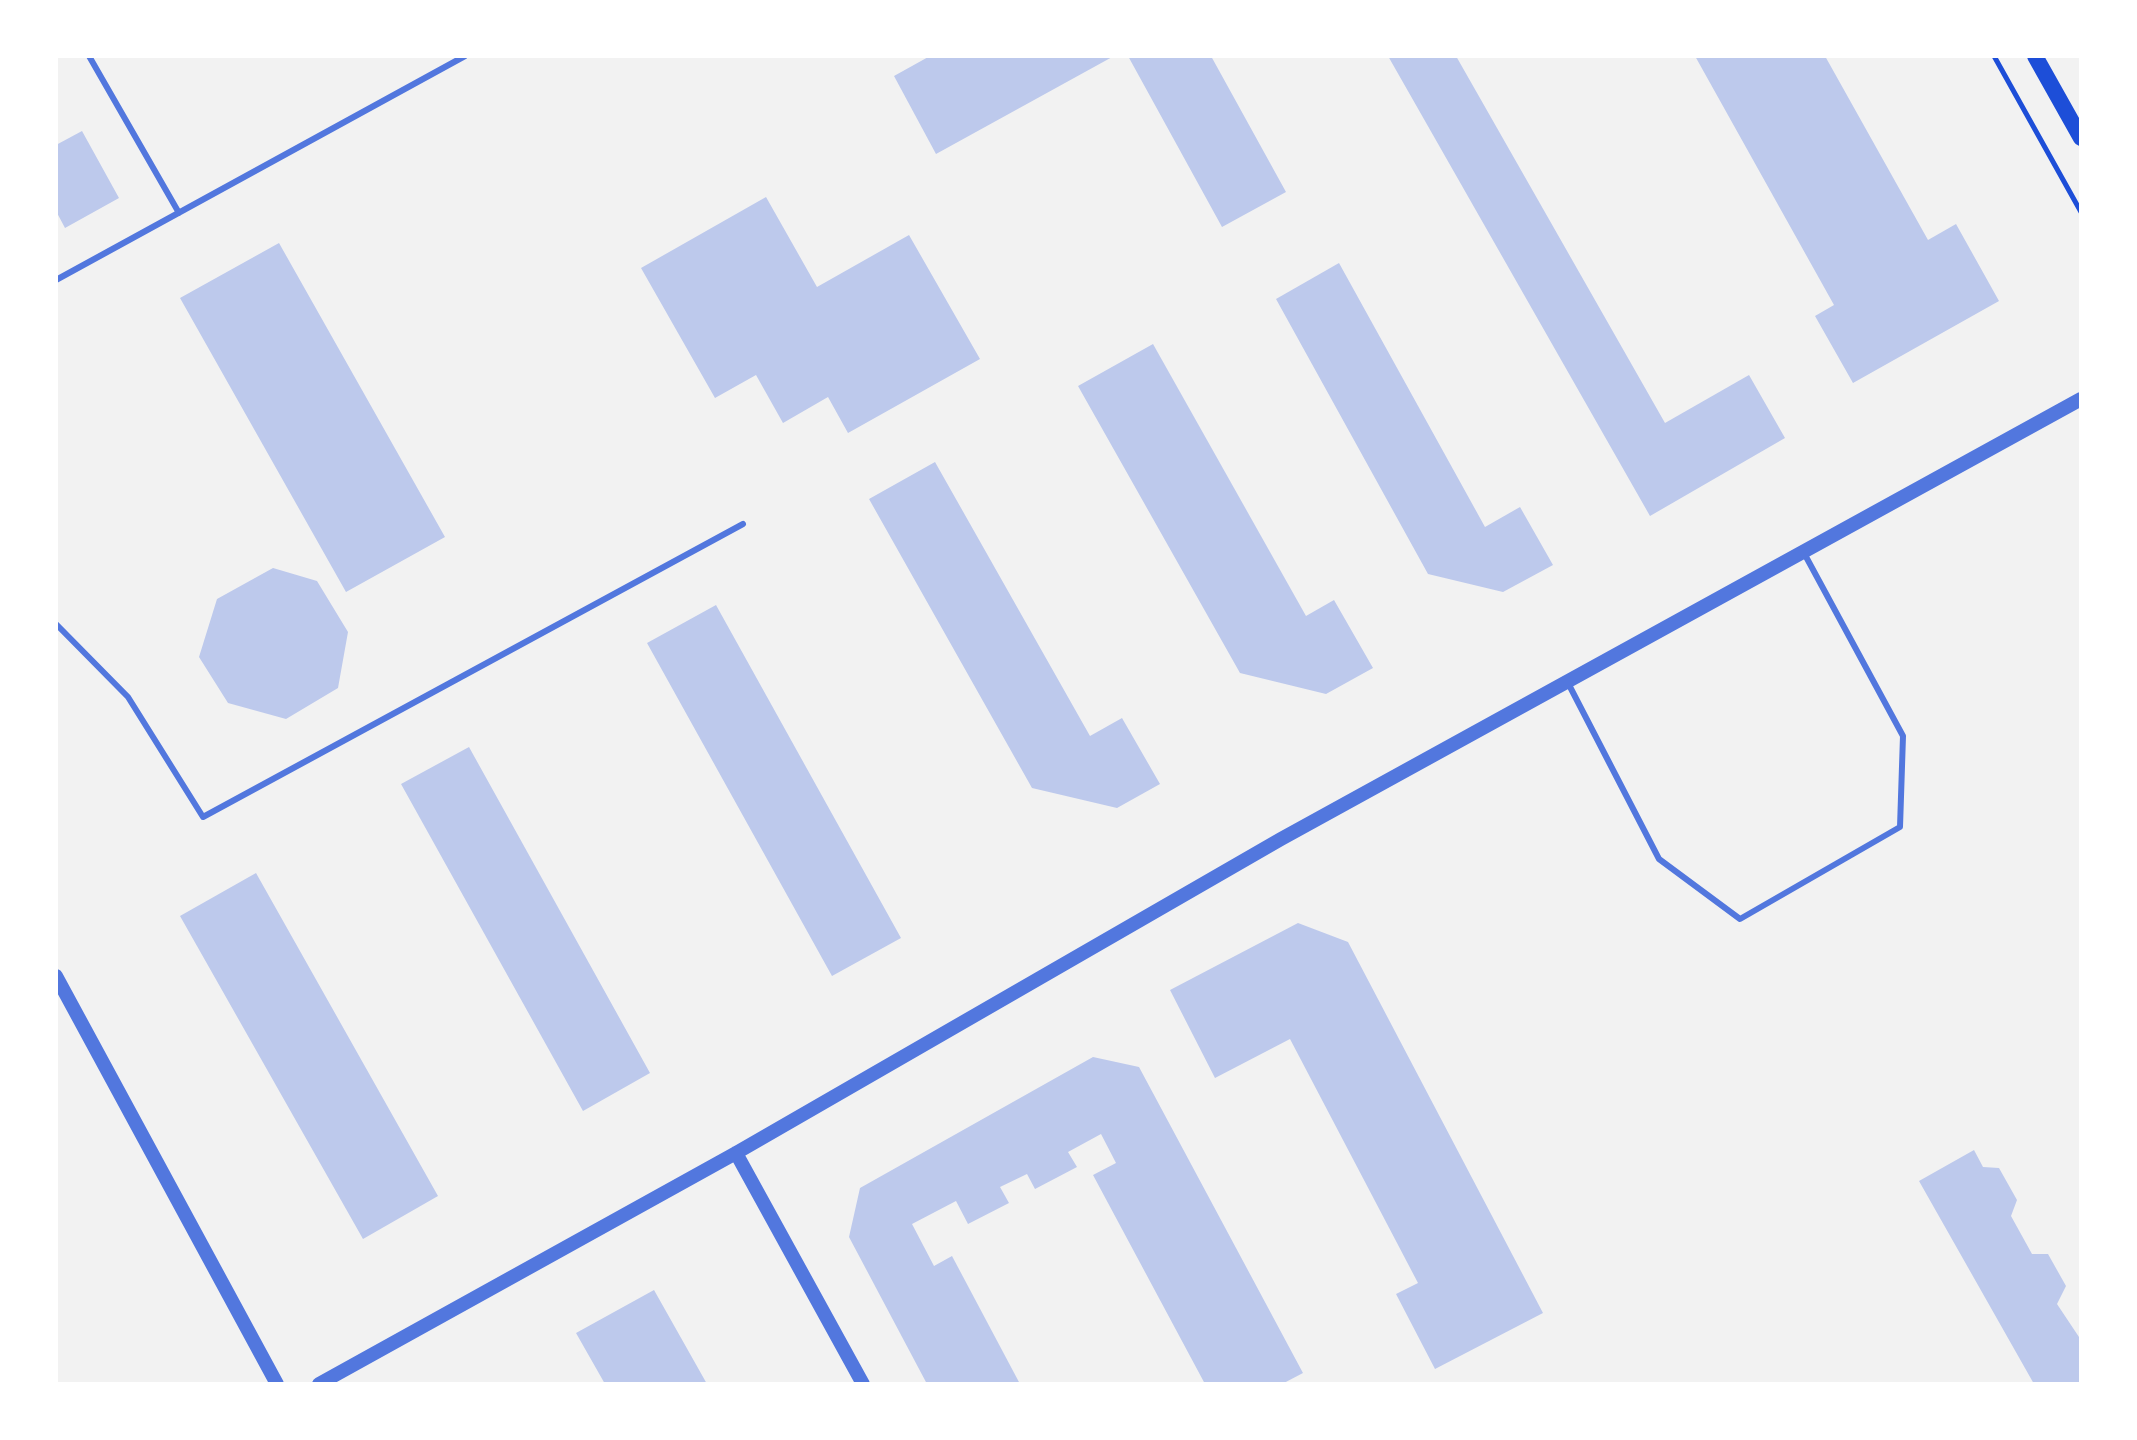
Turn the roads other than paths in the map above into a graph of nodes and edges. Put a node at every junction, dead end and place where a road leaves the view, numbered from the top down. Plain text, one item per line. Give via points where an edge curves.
1 (89, 56) edge
2 (465, 56) edge
3 (2035, 56) edge
4 (2081, 138) edge
5 (179, 213) junction
6 (56, 280) edge
7 (2081, 399) edge
8 (743, 524) dead end
9 (1803, 551) junction
10 (56, 624) edge
11 (1567, 681) junction
12 (56, 976) edge
13 (736, 1153) junction
14 (277, 1384) edge
15 (319, 1384) edge
16 (863, 1384) edge

1 - 5 lane
2 - 5 lane
3 - 4 main road
5 - 6 lane
7 - 9 street
8 - 10 lane via 203,817 128,697
9 - 11 street
9 - 11 lane via 1903,736 1900,827 1740,919 1659,859
11 - 13 street
12 - 14 street
13 - 15 street
13 - 16 street

